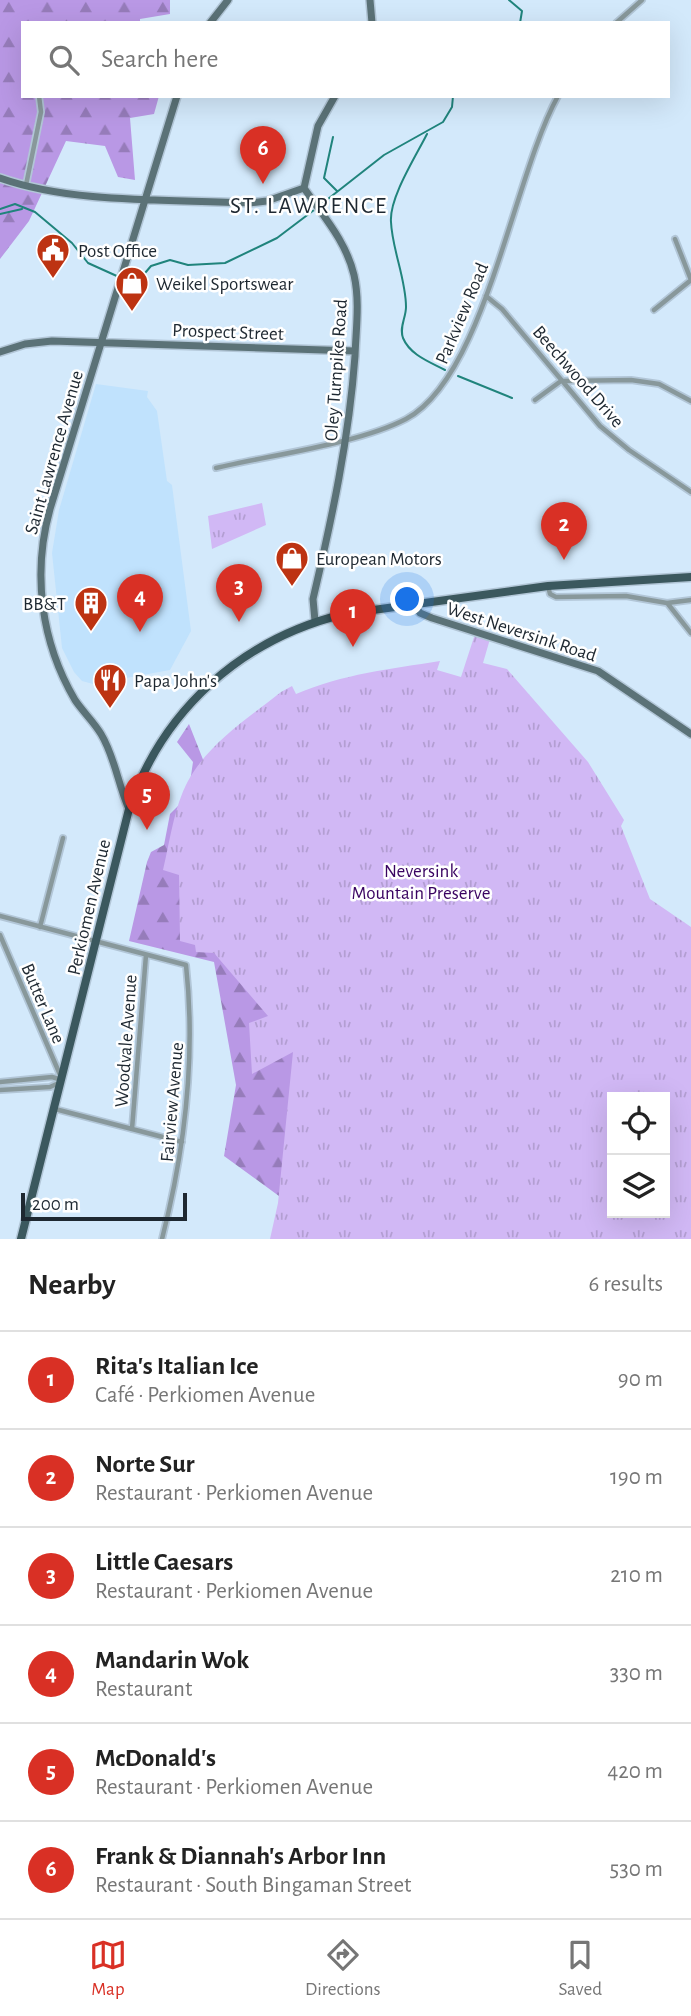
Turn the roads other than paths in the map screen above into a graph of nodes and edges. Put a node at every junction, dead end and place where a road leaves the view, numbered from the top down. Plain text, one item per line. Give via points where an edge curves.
1 (370, 0) edge
2 (642, 0) edge
3 (226, 1) edge
4 (212, 21) edge
5 (372, 21) edge
6 (618, 21) edge
7 (39, 98) edge
8 (176, 98) edge
9 (334, 98) edge
10 (557, 98) edge
11 (0, 178) edge
12 (26, 186) junction
13 (304, 188) junction
14 (144, 198) junction
15 (675, 239) dead end
16 (691, 280) edge
17 (485, 296) junction
18 (654, 310) dead end
19 (101, 343) junction
20 (355, 351) junction
21 (0, 352) edge
22 (561, 381) junction
23 (535, 400) dead end
24 (691, 401) edge
25 (348, 438) junction
26 (216, 468) dead end
27 (691, 492) edge
28 (691, 577) edge
29 (548, 586) junction
30 (691, 600) edge
31 (667, 603) junction
32 (414, 604) junction
33 (315, 621) junction
34 (691, 633) edge
35 (691, 734) edge
36 (129, 809) junction
37 (63, 838) dead end
38 (0, 916) edge
39 (40, 927) junction
40 (0, 935) edge
41 (96, 942) junction
42 (146, 955) junction
43 (63, 1081) junction
44 (0, 1082) edge
45 (0, 1090) edge
46 (55, 1109) junction
47 (132, 1129) junction
48 (182, 1142) junction
49 (21, 1239) edge
50 (162, 1239) edge

1 - 5 street
2 - 6 street
3 - 4 street
7 - 12 street via 41,112
8 - 14 street, Saint Lawrence Avenue
9 - 13 street via 318,126
10 - 17 street, Parkview Road via 530,158
11 - 12 street
12 - 14 street
13 - 14 street via 254,203
13 - 20 street, Oley Turnpike Road via 342,244 354,276
14 - 19 street, Saint Lawrence Avenue
15 - 16 street
16 - 18 street
17 - 22 street, Beechwood Drive via 502,309
17 - 25 street, Parkview Road via 458,362 436,394 396,424
19 - 20 street, Prospect Street
19 - 21 street, Prospect Street via 41,342
19 - 36 street, Saint Lawrence Avenue via 47,517 40,584 58,665 76,701 100,733
20 - 25 street, Oley Turnpike Road
22 - 23 street
22 - 24 street via 646,381
22 - 27 street, Beechwood Drive via 610,434
25 - 26 street, Parkview Road
25 - 33 street, Oley Turnpike Road via 313,599
28 - 29 main road, Perkiomen Avenue
29 - 31 street via 556,597 626,596
29 - 32 main road, Perkiomen Avenue
30 - 31 street
31 - 34 street
32 - 33 main road, Perkiomen Avenue
32 - 35 street, West Neversink Road via 432,618 598,671
33 - 36 main road, Perkiomen Avenue via 251,652 198,694 154,751
36 - 41 main road, Perkiomen Avenue
37 - 39 street
38 - 39 street
39 - 41 street
40 - 43 street, Butter Lane
41 - 42 street
41 - 43 main road, Perkiomen Avenue
42 - 47 street, Woodvale Avenue
42 - 48 street, Fairview Avenue via 186,965 192,1021
43 - 44 street via 52,1077
43 - 45 street via 50,1087
43 - 46 main road, Perkiomen Avenue
46 - 47 street
46 - 49 main road, Perkiomen Avenue
47 - 48 street
48 - 50 street, Fairview Avenue via 180,1171

